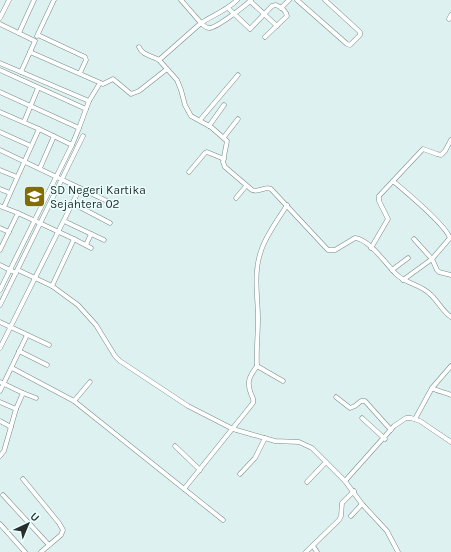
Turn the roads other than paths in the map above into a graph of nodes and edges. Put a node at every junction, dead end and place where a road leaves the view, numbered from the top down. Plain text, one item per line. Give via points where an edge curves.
1 (9, 0) edge
2 (34, 0) edge
3 (54, 0) edge
4 (181, 0) edge
5 (237, 0) edge
6 (251, 0) edge
7 (289, 0) edge
8 (298, 0) edge
9 (325, 0) edge
10 (228, 8) junction
11 (281, 8) junction
12 (263, 13) junction
13 (234, 14) junction
14 (0, 18) edge
15 (201, 23) junction
16 (0, 24) edge
17 (277, 26) junction
18 (19, 32) junction
19 (38, 35) junction
20 (265, 37) dead end
21 (35, 41) junction
22 (139, 47) dead end
23 (30, 52) junction
24 (159, 60) junction
25 (0, 63) edge
26 (167, 69) junction
27 (0, 70) edge
28 (21, 72) junction
29 (80, 74) junction
30 (238, 75) dead end
31 (100, 83) junction
32 (38, 88) junction
33 (0, 92) edge
34 (89, 101) junction
35 (224, 105) dead end
36 (30, 106) junction
37 (86, 109) junction
38 (0, 112) edge
39 (238, 119) dead end
40 (200, 120) junction
41 (24, 122) junction
42 (209, 126) junction
43 (79, 128) junction
44 (39, 129) junction
45 (0, 132) edge
46 (54, 136) junction
47 (82, 136) dead end
48 (224, 137) junction
49 (451, 140) edge
50 (72, 144) junction
51 (31, 146) junction
52 (0, 150) edge
53 (224, 159) junction
54 (24, 161) junction
55 (40, 168) junction
56 (0, 170) edge
57 (189, 172) dead end
58 (56, 176) junction
59 (17, 177) junction
60 (62, 179) junction
61 (393, 181) junction
62 (246, 186) junction
63 (80, 188) junction
64 (0, 189) edge
65 (10, 193) junction
66 (236, 198) dead end
67 (107, 200) dead end
68 (72, 203) junction
69 (286, 205) junction
70 (2, 206) edge
71 (18, 213) junction
72 (37, 221) junction
73 (64, 221) junction
74 (110, 223) dead end
75 (0, 228) edge
76 (58, 231) junction
77 (9, 232) junction
78 (91, 234) junction
79 (74, 239) junction
80 (104, 240) dead end
81 (414, 240) dead end
82 (86, 245) junction
83 (0, 248) edge
84 (91, 248) dead end
85 (372, 248) junction
86 (408, 258) dead end
87 (432, 259) junction
88 (0, 265) edge
89 (392, 270) junction
90 (14, 271) junction
91 (451, 275) edge
92 (35, 279) junction
93 (403, 280) junction
94 (52, 286) junction
95 (0, 290) edge
96 (0, 305) edge
97 (451, 317) edge
98 (0, 322) edge
99 (11, 327) junction
100 (27, 335) junction
101 (49, 345) dead end
102 (0, 348) edge
103 (19, 351) junction
104 (47, 365) dead end
105 (257, 366) junction
106 (451, 366) edge
107 (12, 368) junction
108 (283, 381) dead end
109 (90, 382) dead end
110 (2, 383) edge
111 (432, 388) junction
112 (0, 391) edge
113 (23, 393) junction
114 (451, 395) edge
115 (336, 397) dead end
116 (36, 398) dead end
117 (74, 401) junction
118 (0, 402) edge
119 (16, 409) junction
120 (362, 418) dead end
121 (415, 419) junction
122 (0, 421) edge
123 (11, 427) junction
124 (233, 429) junction
125 (391, 430) junction
126 (265, 438) junction
127 (384, 438) junction
128 (451, 442) edge
129 (0, 443) edge
130 (6, 446) junction
131 (175, 446) dead end
132 (0, 456) edge
133 (326, 462) junction
134 (200, 470) junction
135 (240, 474) dead end
136 (23, 479) dead end
137 (345, 481) junction
138 (307, 482) dead end
139 (184, 489) junction
140 (354, 491) junction
141 (3, 495) dead end
142 (362, 504) junction
143 (351, 516) dead end
144 (223, 520) dead end
145 (0, 524) edge
146 (49, 545) junction
147 (313, 546) junction
148 (25, 552) edge
149 (41, 552) edge
150 (306, 552) edge
151 (317, 552) edge
152 (398, 552) edge

1 - 14 street
2 - 18 street
3 - 19 street
4 - 15 street
5 - 10 street
6 - 12 street
6 - 13 street
7 - 11 street
8 - 9 street via 350,45 360,32
10 - 13 street
10 - 15 street
11 - 12 street via 274,4
11 - 17 street via 287,16
12 - 13 street via 250,29
12 - 17 street
13 - 15 street via 210,28
15 - 24 street
16 - 18 street
17 - 20 street
18 - 21 street
19 - 21 street
19 - 29 street via 85,57
21 - 23 street
22 - 24 street via 142,53
23 - 28 street
23 - 29 street
24 - 26 street
25 - 28 street
26 - 31 street via 133,94 113,79 105,84
26 - 40 street via 179,85 189,113
27 - 32 street
28 - 34 street
29 - 31 street
30 - 40 street
31 - 34 street
32 - 36 street
32 - 37 street
33 - 36 street
34 - 37 street
35 - 42 street
36 - 41 street
36 - 43 street
37 - 43 street
38 - 41 street
39 - 48 street
40 - 42 street
41 - 44 street
42 - 48 street
43 - 50 street
44 - 46 street
44 - 51 street
45 - 51 street
46 - 50 street
46 - 55 street
47 - 60 street
48 - 53 street via 227,140
49 - 61 street via 441,154 423,149
50 - 58 street
51 - 54 street
52 - 54 street
53 - 57 street via 207,152
53 - 62 street via 225,167
54 - 55 street
54 - 59 street
55 - 58 street
56 - 59 street
58 - 60 street
58 - 72 street
59 - 65 street
60 - 63 street
60 - 72 street
61 - 85 street via 379,196 388,219
61 - 87 street via 449,235 449,240
62 - 66 street
62 - 69 street via 256,192 269,188
63 - 67 street
63 - 68 street
64 - 65 street
65 - 70 street
68 - 73 street
68 - 74 street
69 - 85 street via 328,250 336,250 356,238
69 - 105 street via 259,258
70 - 71 street
71 - 72 street
71 - 77 street
72 - 76 street
72 - 90 street
72 - 90 street
73 - 76 street
73 - 78 street
75 - 77 street
76 - 79 street
76 - 92 street
77 - 83 street
78 - 80 street
78 - 82 street
79 - 82 street
79 - 94 street
81 - 87 street
82 - 84 street
85 - 89 street
86 - 89 street
87 - 91 street via 439,272
87 - 93 street
88 - 90 street
89 - 93 street
90 - 92 street
90 - 95 street
90 - 96 street
92 - 94 street
92 - 99 street
93 - 97 street via 427,291
94 - 124 street via 70,298 92,320 120,362 188,406
98 - 99 street
99 - 100 street
99 - 102 street
100 - 101 street
100 - 103 street
103 - 104 street
103 - 107 street
105 - 108 street
105 - 124 street via 248,380 253,403
106 - 111 street
107 - 110 street
107 - 117 street
109 - 117 street
110 - 112 street
110 - 113 street
111 - 114 street
111 - 121 street
113 - 116 street
113 - 119 street
115 - 125 street via 350,408 360,401 365,401
117 - 139 street
118 - 119 street
119 - 123 street
120 - 127 street
121 - 125 street via 406,418
121 - 128 street
122 - 123 street
123 - 130 street
124 - 126 street
124 - 134 street
125 - 127 street
126 - 133 street via 304,443
126 - 135 street via 255,458
127 - 137 street
129 - 130 street
130 - 132 street
131 - 134 street
133 - 137 street
133 - 138 street
134 - 139 street
136 - 146 street via 62,527 61,535
137 - 140 street
139 - 144 street
140 - 142 street
140 - 147 street via 342,503 339,520
141 - 146 street
142 - 143 street
142 - 152 street via 386,531
145 - 148 street
146 - 149 street
147 - 150 street
147 - 151 street

